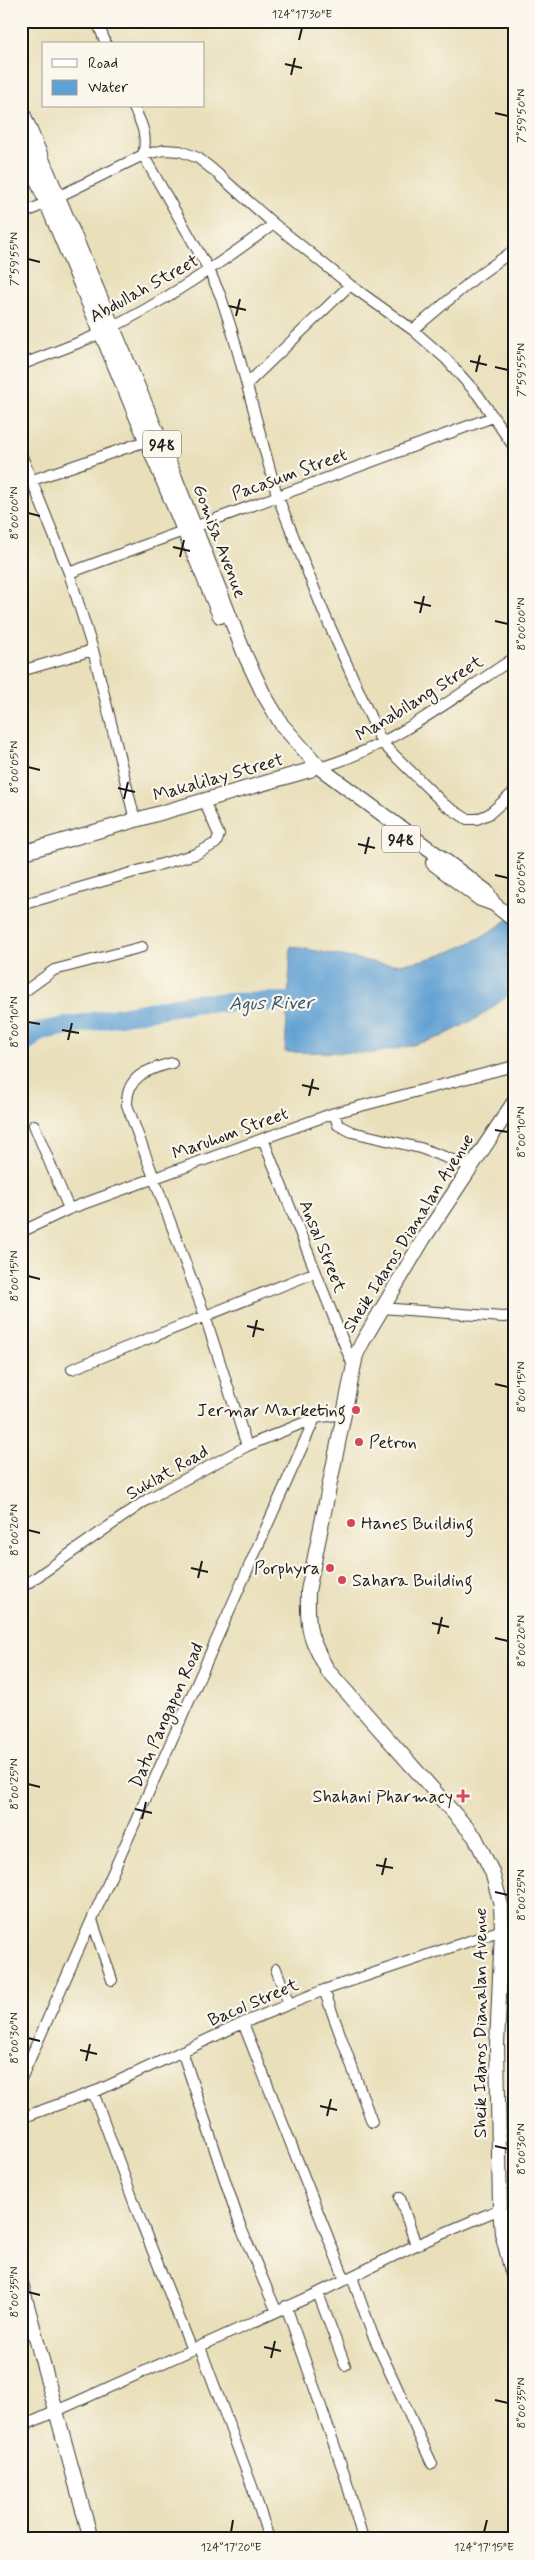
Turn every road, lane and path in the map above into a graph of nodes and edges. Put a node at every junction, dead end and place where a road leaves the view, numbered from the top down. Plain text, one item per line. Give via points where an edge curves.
1 (97, 21) edge
2 (105, 42) edge
3 (135, 108) edge
4 (21, 110) edge
5 (21, 142) edge
6 (143, 155) junction
7 (52, 200) junction
8 (21, 215) edge
9 (274, 224) junction
10 (514, 250) edge
11 (209, 270) junction
12 (350, 285) junction
13 (106, 330) junction
14 (413, 330) junction
15 (21, 365) edge
16 (247, 384) junction
17 (493, 417) junction
18 (146, 441) junction
19 (514, 447) edge
20 (21, 454) edge
21 (32, 481) junction
22 (21, 484) edge
23 (277, 495) junction
24 (190, 528) junction
25 (69, 573) junction
26 (93, 650) junction
27 (514, 658) edge
28 (21, 671) edge
29 (382, 743) junction
30 (315, 769) junction
31 (514, 792) edge
32 (204, 801) junction
33 (135, 820) junction
34 (21, 853) edge
35 (21, 906) edge
36 (514, 920) edge
37 (142, 947) dead end
38 (21, 994) edge
39 (172, 1064) dead end
40 (514, 1066) edge
41 (512, 1106) edge
42 (334, 1113) junction
43 (34, 1125) dead end
44 (263, 1139) junction
45 (470, 1166) junction
46 (154, 1178) junction
47 (69, 1210) junction
48 (21, 1232) edge
49 (316, 1272) junction
50 (381, 1308) junction
51 (205, 1316) junction
52 (514, 1316) edge
53 (353, 1366) junction
54 (72, 1369) dead end
55 (343, 1414) junction
56 (315, 1418) junction
57 (247, 1446) junction
58 (21, 1588) edge
59 (92, 1920) junction
60 (508, 1931) edge
61 (276, 1969) dead end
62 (112, 1980) dead end
63 (324, 1990) junction
64 (289, 2004) junction
65 (243, 2023) junction
66 (182, 2051) junction
67 (21, 2079) edge
68 (94, 2092) junction
69 (21, 2118) edge
70 (372, 2122) dead end
71 (400, 2198) dead end
72 (500, 2208) junction
73 (416, 2245) junction
74 (348, 2278) junction
75 (514, 2279) edge
76 (21, 2283) edge
77 (318, 2293) junction
78 (281, 2308) junction
79 (196, 2348) junction
80 (345, 2364) dead end
81 (56, 2412) junction
82 (21, 2427) edge
83 (432, 2464) dead end
84 (90, 2539) edge
85 (269, 2539) edge
86 (364, 2539) edge

1 - 2 street
3 - 6 street via 147,141
4 - 7 main road, Gomisa Avenue / 948
5 - 7 main road, Gomisa Avenue / 948
6 - 7 street
6 - 9 street via 180,150 198,158
6 - 11 street
7 - 8 street
7 - 13 main road, Gomisa Avenue / 948
9 - 11 street, Abdullah Street
9 - 12 street
10 - 14 street
11 - 13 street, Abdullah Street
11 - 16 street via 227,315
12 - 14 street
12 - 16 street
13 - 15 street, Abdullah Street
13 - 18 main road, Gomisa Avenue / 948
13 - 24 main road, Gomisa Avenue / 948
14 - 17 street via 463,377
16 - 23 street
17 - 19 street
17 - 23 street, Pacasum Street
18 - 21 street
18 - 24 main road, Gomisa Avenue / 948
20 - 21 street
21 - 22 street
21 - 25 street
23 - 24 street, Pacasum Street
23 - 29 street via 324,613
24 - 25 street, Pacasum Street
24 - 30 main road, Gomisa Avenue / 948 via 238,660 256,697 275,730
25 - 26 street
26 - 28 street
26 - 33 street
27 - 29 street, Manabilang Street
29 - 30 street, Manabilang Street via 348,759
29 - 31 street via 445,805 467,819 477,820 488,814
30 - 32 main road, Makalilay Street
30 - 36 main road, Gomisa Avenue / 948 via 480,899 498,907
32 - 33 main road, Makalilay Street
32 - 35 street via 220,835 212,846 172,862
33 - 34 main road, Makalilay Street
37 - 38 street via 54,970
39 - 46 street via 137,1078 127,1094 127,1105
40 - 42 street, Maruhom Street
41 - 45 main road, Sheik Idaros Dianalan Avenue
42 - 44 street, Maruhom Street
42 - 45 street via 343,1129 420,1148
43 - 47 street
44 - 46 street, Maruhom Street
44 - 49 street, Ansal Street
45 - 50 main road, Sheik Idaros Dianalan Avenue
46 - 47 street, Maruhom Street
46 - 51 street
47 - 48 street, Maruhom Street
49 - 51 street
49 - 53 street, Ansal Street
50 - 52 street
50 - 53 main road, Sheik Idaros Dianalan Avenue via 362,1341
51 - 54 street
51 - 57 street
53 - 55 main road, Sheik Idaros Dianalan Avenue
55 - 56 street, Suklat Road
55 - 60 main road, Sheik Idaros Dianalan Avenue via 308,1591 307,1620 312,1642 328,1671 476,1837 492,1872
56 - 57 street, Suklat Road
56 - 59 street, Datu Pangapon Road
57 - 58 street, Suklat Road via 148,1499
59 - 62 street
59 - 67 street, Datu Pangapon Road
60 - 63 street, Bacol Street
60 - 72 main road, Sheik Idaros Dianalan Avenue via 497,2045
61 - 64 street
63 - 64 street, Bacol Street
63 - 70 street
64 - 65 street, Bacol Street
65 - 66 street, Bacol Street
65 - 74 street
66 - 68 street, Bacol Street
66 - 78 street via 241,2228
68 - 69 street, Bacol Street
68 - 79 street via 142,2224
71 - 73 street
72 - 73 street
72 - 75 main road, Sheik Idaros Dianalan Avenue via 502,2233
73 - 74 street
74 - 77 street
74 - 83 street
76 - 81 main road
77 - 78 street
77 - 80 street
78 - 79 street
78 - 86 street via 344,2473
79 - 81 street
79 - 85 street via 231,2428
81 - 82 street
81 - 84 main road

